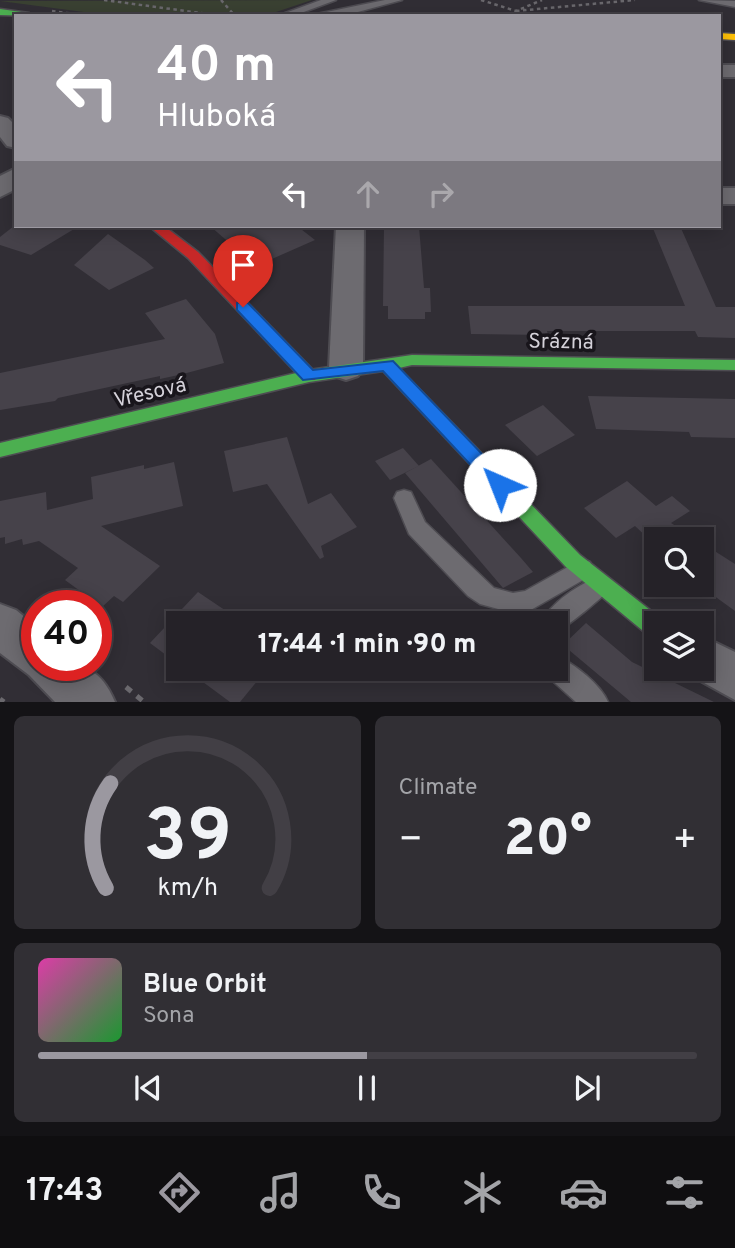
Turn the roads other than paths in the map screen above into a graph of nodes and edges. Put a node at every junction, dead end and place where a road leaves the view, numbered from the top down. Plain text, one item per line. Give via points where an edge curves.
1 (331, 0) edge
2 (397, 0) edge
3 (704, 0) edge
4 (735, 4) edge
5 (288, 14) edge
6 (338, 14) edge
7 (0, 123) edge
8 (14, 139) edge
9 (159, 228) edge
10 (350, 228) edge
11 (387, 365) junction
12 (735, 365) edge
13 (346, 368) junction
14 (309, 376) junction
15 (0, 450) edge
16 (404, 498) dead end
17 (582, 569) junction
18 (601, 586) junction
19 (566, 611) edge
20 (644, 619) edge
21 (0, 625) edge
22 (21, 643) edge
23 (714, 665) edge
24 (735, 677) edge
25 (568, 678) edge
26 (67, 681) edge
27 (92, 702) edge
28 (595, 702) edge

1 - 5 lane
2 - 6 lane
3 - 4 lane
7 - 8 street
9 - 14 street via 193,255
10 - 13 street
11 - 12 street, Srázná via 412,360
11 - 13 street, Srázná
11 - 17 street
13 - 14 street, Vřesová
14 - 15 street, Vřesová
16 - 17 lane via 417,528 488,597 513,603 529,601
17 - 18 street
18 - 19 lane
18 - 20 street
21 - 22 street
23 - 24 street
25 - 28 lane
26 - 27 street

